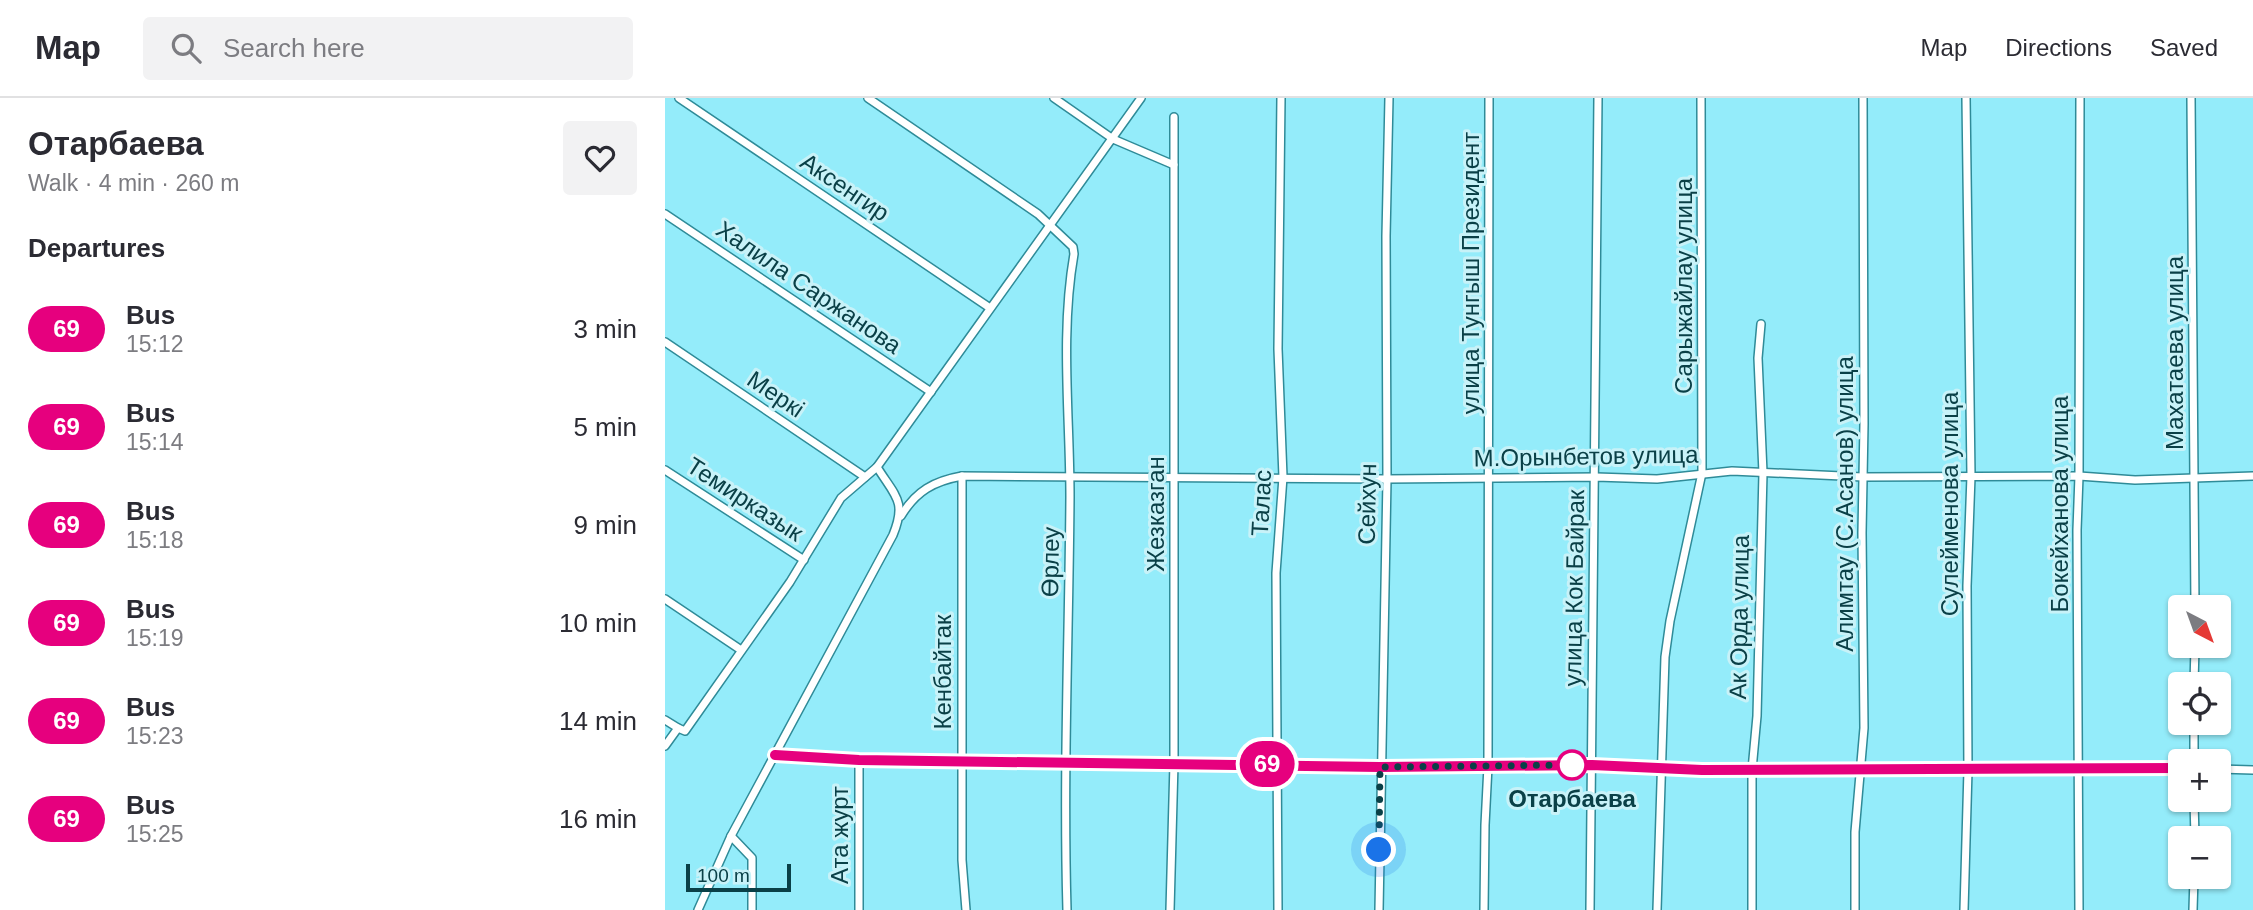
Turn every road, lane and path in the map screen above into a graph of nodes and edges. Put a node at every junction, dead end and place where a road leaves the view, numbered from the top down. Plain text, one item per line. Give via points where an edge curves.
1 (679, 98) edge
2 (868, 98) edge
3 (1054, 98) edge
4 (1141, 98) edge
5 (1281, 98) edge
6 (1389, 98) edge
7 (1489, 98) edge
8 (1598, 98) edge
9 (1701, 98) edge
10 (1863, 98) edge
11 (1966, 98) edge
12 (2080, 98) edge
13 (2191, 98) edge
14 (1174, 117) dead end
15 (1113, 139) junction
16 (1174, 165) junction
17 (665, 214) edge
18 (1050, 226) junction
19 (990, 308) junction
20 (1761, 324) dead end
21 (665, 342) edge
22 (931, 392) junction
23 (877, 467) junction
24 (665, 470) edge
25 (1702, 473) junction
26 (1763, 473) junction
27 (962, 476) junction
28 (1971, 476) junction
29 (2080, 476) junction
30 (2253, 476) edge
31 (865, 477) junction
32 (1070, 477) junction
33 (1174, 477) junction
34 (1283, 477) junction
35 (1596, 477) junction
36 (1863, 477) junction
37 (2194, 477) junction
38 (1490, 478) junction
39 (1387, 479) junction
40 (901, 516) junction
41 (804, 560) junction
42 (2195, 595) edge
43 (665, 599) edge
44 (741, 650) junction
45 (665, 720) edge
46 (678, 728) junction
47 (665, 746) edge
48 (775, 755) junction
49 (859, 760) junction
50 (962, 762) junction
51 (1067, 762) junction
52 (1174, 763) junction
53 (1278, 765) junction
54 (1592, 765) junction
55 (1488, 766) junction
56 (1380, 767) junction
57 (1660, 767) junction
58 (2168, 768) edge
59 (2231, 769) edge
60 (1752, 770) junction
61 (1862, 770) junction
62 (1968, 770) junction
63 (2079, 770) junction
64 (2253, 770) edge
65 (731, 836) junction
66 (2194, 889) edge
67 (698, 910) edge
68 (752, 910) edge
69 (859, 910) edge
70 (965, 910) edge
71 (1067, 910) edge
72 (1170, 910) edge
73 (1278, 910) edge
74 (1379, 910) edge
75 (1484, 910) edge
76 (1590, 910) edge
77 (1657, 910) edge
78 (1752, 910) edge
79 (1855, 910) edge
80 (1965, 910) edge
81 (2079, 910) edge
82 (2193, 910) edge

1 - 19 street, Аксенгир
2 - 18 street, Өрлеу
3 - 15 street
4 - 15 street
5 - 34 street, Талас via 1278,349
6 - 39 street, Сейхун
7 - 38 street, улица Тунгыш Президент
8 - 35 street, улица Кок Байрак
9 - 25 street, Сарыжайлау улица
10 - 36 street, Алимтау (С.Асанов) улица
11 - 28 street, Сулейменова улица
12 - 29 street, Бокейханова улица
13 - 37 street, Махатаева улица
14 - 16 street, Жезказган
15 - 16 street
15 - 18 street
16 - 33 street, Жезказган
17 - 22 street, Халила Саржанова
18 - 19 street
18 - 32 street, Өрлеу via 1073,247 1074,254 1067,307
19 - 22 street
20 - 26 street, Ак Орда улица
21 - 31 street, Меркі
22 - 23 street
23 - 31 street
23 - 40 street
24 - 41 street, Темирказык
25 - 26 street, М.Орынбетов улица
25 - 35 street, М.Орынбетов улица via 1657,479
25 - 57 street, Сарыжайлау улица via 1670,621
26 - 36 street, М.Орынбетов улица
26 - 60 street, Ак Орда улица
27 - 32 street, М.Орынбетов улица
27 - 40 street, М.Орынбетов улица via 930,485 909,502
27 - 50 street, Кенбайтак
28 - 29 street, М.Орынбетов улица
28 - 36 street, М.Орынбетов улица
28 - 62 street, Сулейменова улица via 1966,586
29 - 37 street, М.Орынбетов улица via 2135,480
29 - 63 street, Бокейханова улица
30 - 37 street, М.Орынбетов улица
31 - 41 street via 841,498
32 - 33 street, М.Орынбетов улица
32 - 51 street, Өрлеу
33 - 34 street, М.Орынбетов улица
33 - 52 street, Жезказган
34 - 39 street, М.Орынбетов улица
34 - 53 street, Талас via 1276,573
35 - 38 street, М.Орынбетов улица
35 - 54 street, улица Кок Байрак
36 - 61 street, Алимтау (С.Асанов) улица
37 - 42 street, Махатаева улица
38 - 39 street, М.Орынбетов улица
38 - 55 street, улица Тунгыш Президент
39 - 56 street, Сейхун
40 - 48 street, М.Орынбетов улица
41 - 44 street
43 - 44 street
44 - 46 street via 685,731
45 - 46 street
46 - 47 street
48 - 49 street
48 - 65 street, М.Орынбетов улица
49 - 50 street
49 - 69 street, Ата журт
50 - 51 street
50 - 70 street, Кенбайтак
51 - 52 street
51 - 71 street, Өрлеу
52 - 53 street
52 - 72 street, Жезказган
53 - 56 street
53 - 73 street, Талас
54 - 55 street
54 - 57 street
54 - 76 street, улица Кок Байрак
55 - 56 street
55 - 75 street, улица Тунгыш Президент
56 - 74 street, Сейхун
57 - 60 street
57 - 77 street, Сарыжайлау улица
58 - 63 street
59 - 64 street
60 - 61 street
60 - 78 street, Ак Орда улица
61 - 62 street
61 - 79 street, Алимтау (С.Асанов) улица via 1855,832
62 - 63 street
62 - 80 street, Сулейменова улица
63 - 81 street, Бокейханова улица
65 - 67 street, М.Орынбетов улица
65 - 68 street via 752,858
66 - 82 street

